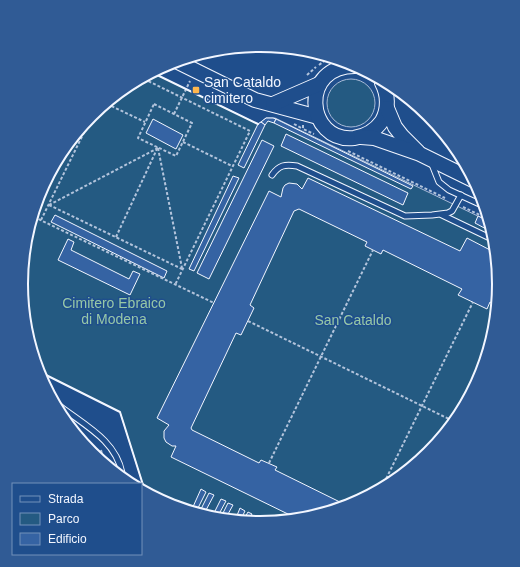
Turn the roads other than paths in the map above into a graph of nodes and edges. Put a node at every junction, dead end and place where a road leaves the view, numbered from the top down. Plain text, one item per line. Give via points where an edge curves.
1 (183, 65) edge
2 (344, 67) edge
3 (319, 84) junction
4 (384, 88) edge
5 (273, 104) junction
6 (387, 108) junction
7 (318, 117) junction
8 (361, 137) junction
9 (425, 157) junction
10 (272, 175) dead end
11 (466, 176) edge
12 (461, 195) junction
13 (477, 203) edge
14 (441, 214) junction
15 (488, 237) edge
16 (67, 411) edge
17 (121, 469) edge

1 - 5 street via 255,100
2 - 3 street via 332,71
3 - 5 street
3 - 7 street via 315,100
4 - 6 street
5 - 7 street
6 - 8 street via 378,126 371,133
6 - 9 street via 395,127
7 - 8 street via 325,128 336,135 348,138
8 - 9 street via 374,138
9 - 11 street
9 - 12 lane via 439,182
10 - 14 lane via 279,167 297,166 405,216
12 - 13 lane
12 - 14 lane via 452,212
14 - 15 lane
16 - 17 lane via 108,443

